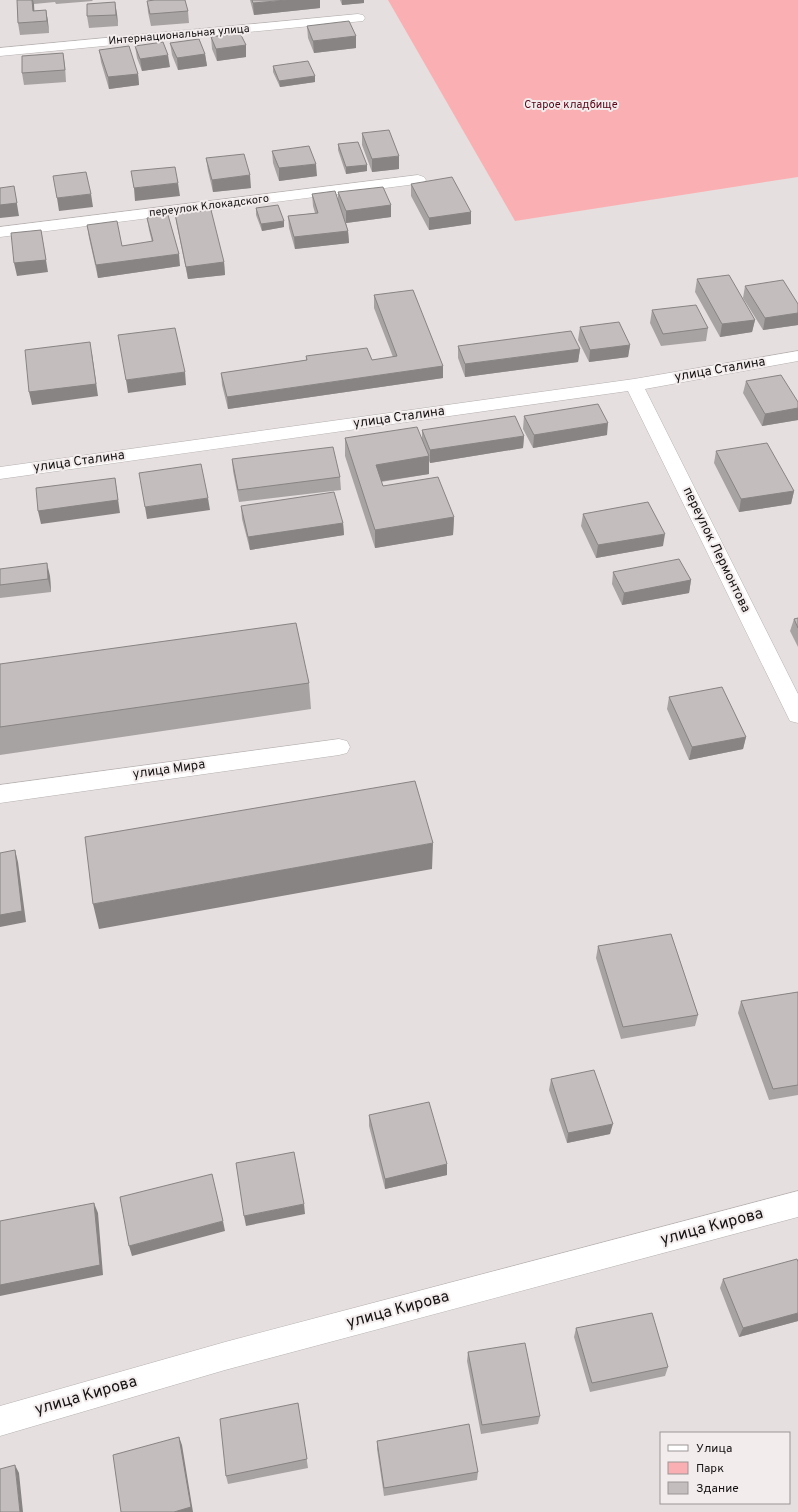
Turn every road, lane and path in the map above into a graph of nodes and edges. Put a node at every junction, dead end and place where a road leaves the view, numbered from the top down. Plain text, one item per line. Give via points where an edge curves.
1 (358, 18) dead end
2 (0, 52) edge
3 (418, 180) dead end
4 (0, 232) edge
5 (798, 356) edge
6 (634, 385) junction
7 (0, 473) edge
8 (798, 715) edge
9 (339, 747) dead end
10 (0, 794) edge
11 (798, 1204) edge
12 (0, 1420) edge

1 - 2 street, Интернациональная улица
3 - 4 street, переулок Клокадского
5 - 6 street, улица Сталина
6 - 7 street, улица Сталина
6 - 8 street, переулок Лермонтова
9 - 10 street, улица Мира
11 - 12 street, улица Кирова via 225,1356

